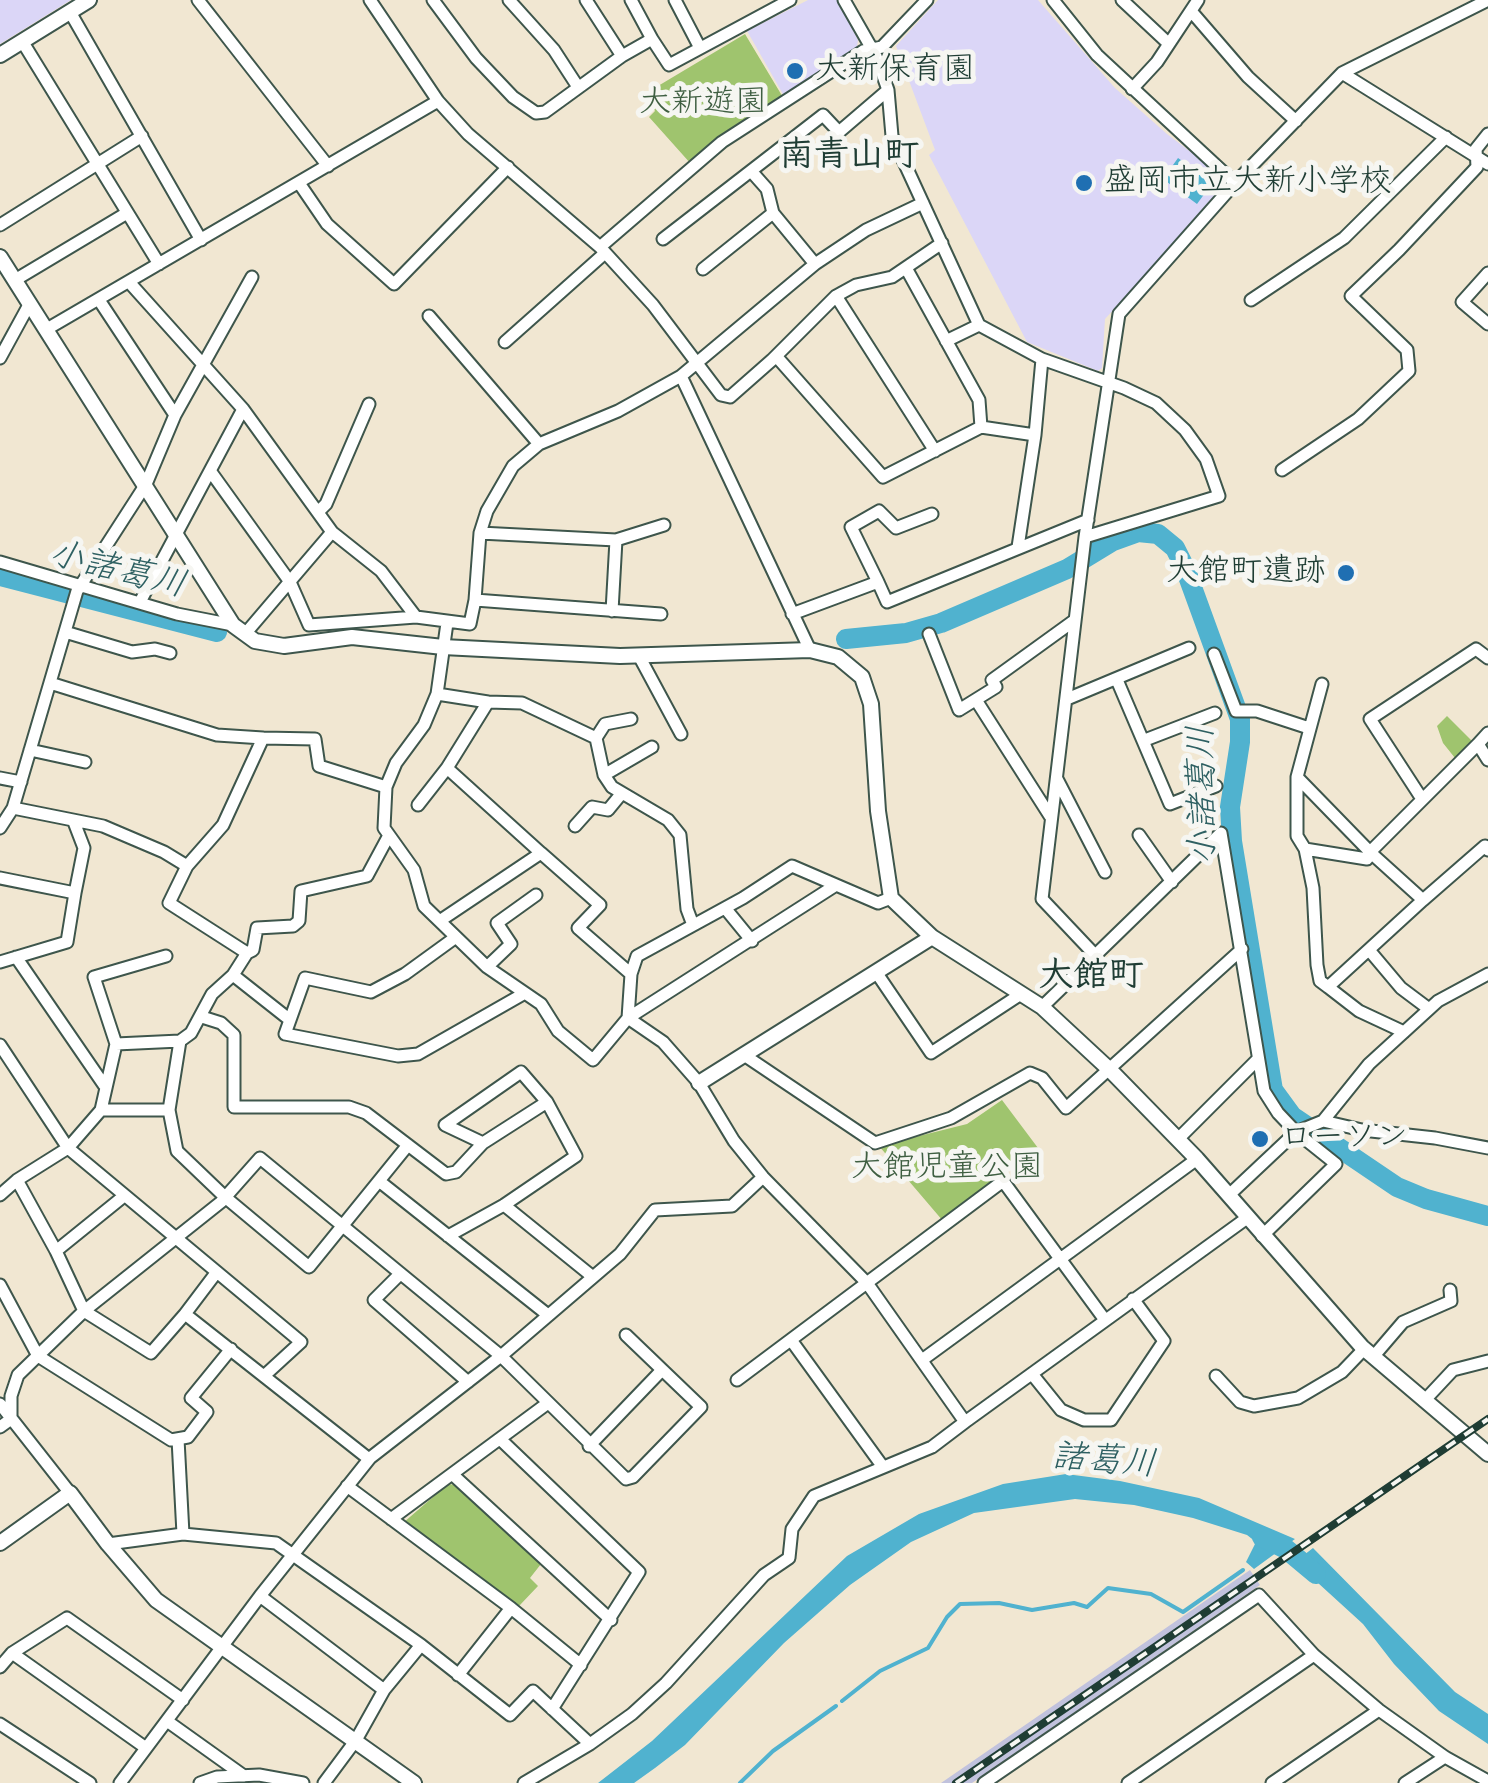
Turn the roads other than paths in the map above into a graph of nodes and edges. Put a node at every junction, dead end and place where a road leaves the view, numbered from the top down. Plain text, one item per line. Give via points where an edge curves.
1 (89, 0) edge
2 (198, 0) edge
3 (370, 0) edge
4 (509, 0) edge
5 (586, 0) edge
6 (631, 0) edge
7 (675, 0) edge
8 (790, 0) edge
9 (844, 0) edge
10 (927, 0) edge
11 (1052, 0) edge
12 (1122, 0) edge
13 (1488, 0) edge
14 (436, 1) edge
15 (770, 5) edge
16 (1195, 6) edge
17 (70, 12) junction
18 (652, 39) junction
19 (22, 41) junction
20 (1169, 44) junction
21 (700, 48) junction
22 (872, 48) junction
23 (0, 54) edge
24 (622, 56) junction
25 (1342, 73) junction
26 (578, 87) junction
27 (1132, 89) junction
28 (888, 90) junction
29 (438, 101) junction
30 (1296, 120) junction
31 (1488, 134) edge
32 (142, 136) junction
33 (1446, 137) junction
34 (1483, 160) edge
35 (97, 163) junction
36 (328, 166) junction
37 (508, 166) junction
38 (751, 171) junction
39 (298, 183) junction
40 (1235, 183) junction
41 (923, 203) junction
42 (127, 213) junction
43 (773, 213) junction
44 (0, 225) edge
45 (663, 239) dead end
46 (201, 240) junction
47 (942, 244) junction
48 (603, 250) junction
49 (0, 257) edge
50 (159, 264) junction
51 (815, 264) junction
52 (906, 268) junction
53 (703, 270) dead end
54 (1488, 273) edge
55 (252, 277) dead end
56 (15, 280) junction
57 (129, 282) junction
58 (836, 296) junction
59 (99, 300) junction
60 (1251, 300) dead end
61 (30, 303) junction
62 (430, 316) dead end
63 (979, 324) junction
64 (1488, 324) edge
65 (48, 330) junction
66 (946, 341) junction
67 (505, 342) dead end
68 (776, 356) junction
69 (0, 358) edge
70 (1042, 359) junction
71 (203, 363) junction
72 (697, 364) junction
73 (680, 376) junction
74 (1107, 383) junction
75 (369, 404) dead end
76 (243, 409) junction
77 (175, 415) junction
78 (980, 426) junction
79 (1036, 435) junction
80 (539, 444) junction
81 (935, 451) junction
82 (1282, 470) dead end
83 (211, 472) junction
84 (146, 484) junction
85 (318, 512) junction
86 (932, 514) dead end
87 (1088, 520) junction
88 (664, 525) dead end
89 (332, 532) junction
90 (480, 533) junction
91 (176, 535) junction
92 (1085, 537) junction
93 (616, 540) junction
94 (1018, 547) junction
95 (0, 562) edge
96 (290, 582) junction
97 (878, 582) junction
98 (77, 593) junction
99 (475, 600) junction
100 (140, 602) junction
101 (612, 611) junction
102 (661, 614) dead end
103 (792, 614) junction
104 (416, 618) junction
105 (1074, 620) junction
106 (447, 623) junction
107 (239, 630) junction
108 (66, 632) junction
109 (929, 634) dead end
110 (443, 647) junction
111 (1189, 648) dead end
112 (810, 650) junction
113 (170, 653) dead end
114 (1214, 654) dead end
115 (639, 656) junction
116 (1488, 658) edge
117 (1116, 680) junction
118 (50, 684) junction
119 (1322, 684) dead end
120 (438, 694) junction
121 (1067, 699) junction
122 (976, 700) junction
123 (488, 702) junction
124 (1214, 713) dead end
125 (631, 718) dead end
126 (1309, 728) junction
127 (1488, 733) edge
128 (681, 734) dead end
129 (263, 738) junction
130 (596, 738) junction
131 (1145, 740) junction
132 (1478, 744) junction
133 (652, 747) dead end
134 (30, 750) junction
135 (1488, 760) edge
136 (85, 762) dead end
137 (446, 768) junction
138 (604, 775) junction
139 (1298, 777) junction
140 (0, 778) edge
141 (1057, 779) junction
142 (20, 782) junction
143 (1216, 786) dead end
144 (386, 787) junction
145 (622, 793) junction
146 (1422, 798) junction
147 (418, 804) dead end
148 (13, 808) junction
149 (1050, 816) junction
150 (74, 822) junction
151 (574, 826) dead end
152 (0, 828) edge
153 (1139, 834) dead end
154 (388, 837) junction
155 (1306, 849) junction
156 (1488, 850) edge
157 (541, 853) junction
158 (1371, 853) junction
159 (187, 866) junction
160 (1105, 872) dead end
161 (0, 878) edge
162 (1172, 882) junction
163 (836, 885) junction
164 (75, 894) junction
165 (536, 896) dead end
166 (891, 898) junction
167 (1423, 900) junction
168 (725, 908) junction
169 (440, 920) junction
170 (693, 925) junction
171 (456, 937) junction
172 (932, 937) junction
173 (752, 941) junction
174 (1242, 948) junction
175 (1369, 950) junction
176 (247, 953) junction
177 (1094, 954) junction
178 (16, 956) junction
179 (166, 956) dead end
180 (0, 962) edge
181 (486, 967) junction
182 (876, 972) junction
183 (233, 974) junction
184 (631, 974) junction
185 (1488, 974) edge
186 (1328, 987) junction
187 (525, 993) junction
188 (1022, 994) junction
189 (1042, 1007) junction
190 (1429, 1009) junction
191 (202, 1017) junction
192 (628, 1018) junction
193 (290, 1020) junction
194 (1404, 1032) junction
195 (180, 1041) junction
196 (116, 1044) junction
197 (0, 1045) edge
198 (744, 1056) junction
199 (1258, 1059) junction
200 (1110, 1070) junction
201 (698, 1083) junction
202 (106, 1087) junction
203 (546, 1102) junction
204 (101, 1110) junction
205 (169, 1110) junction
206 (1322, 1121) junction
207 (1296, 1132) junction
208 (1178, 1139) junction
209 (483, 1143) junction
210 (408, 1145) junction
211 (68, 1148) junction
212 (1488, 1148) edge
213 (1197, 1159) junction
214 (763, 1178) junction
215 (17, 1180) junction
216 (379, 1180) junction
217 (1, 1192) edge
218 (124, 1196) junction
219 (1230, 1196) junction
220 (225, 1197) junction
221 (504, 1206) junction
222 (1247, 1218) junction
223 (342, 1228) junction
224 (448, 1236) junction
225 (1262, 1236) junction
226 (173, 1237) junction
227 (56, 1251) junction
228 (1060, 1258) junction
229 (216, 1272) junction
230 (398, 1275) junction
231 (594, 1277) junction
232 (867, 1283) junction
233 (0, 1285) edge
234 (1450, 1290) dead end
235 (1134, 1299) junction
236 (84, 1310) junction
237 (185, 1314) junction
238 (548, 1316) junction
239 (1106, 1320) junction
240 (626, 1336) dead end
241 (790, 1340) junction
242 (231, 1349) junction
243 (1369, 1353) junction
244 (38, 1356) junction
245 (501, 1356) junction
246 (922, 1360) junction
247 (1488, 1361) edge
248 (662, 1370) junction
249 (1032, 1374) junction
250 (265, 1375) junction
251 (1216, 1376) dead end
252 (737, 1380) dead end
253 (468, 1382) junction
254 (1424, 1401) junction
255 (548, 1403) junction
256 (0, 1404) edge
257 (966, 1422) junction
258 (6, 1423) edge
259 (178, 1439) junction
260 (500, 1439) junction
261 (590, 1446) junction
262 (1488, 1454) edge
263 (369, 1459) junction
264 (883, 1467) junction
265 (452, 1474) junction
266 (347, 1486) junction
267 (70, 1493) junction
268 (391, 1518) junction
269 (184, 1534) junction
270 (0, 1543) edge
271 (108, 1544) junction
272 (293, 1553) junction
273 (260, 1596) junction
274 (511, 1608) junction
275 (611, 1620) junction
276 (420, 1646) junction
277 (222, 1648) junction
278 (12, 1653) junction
279 (1314, 1655) junction
280 (581, 1665) junction
281 (0, 1668) edge
282 (458, 1675) junction
283 (384, 1690) junction
284 (183, 1700) junction
285 (552, 1709) junction
286 (1379, 1710) junction
287 (167, 1721) junction
288 (0, 1724) edge
289 (356, 1740) junction
290 (590, 1744) junction
291 (146, 1748) junction
292 (1445, 1757) junction
293 (244, 1776) junction
294 (1003, 1778) edge
295 (1488, 1781) edge
296 (90, 1783) edge
297 (120, 1783) edge
298 (200, 1783) edge
299 (303, 1783) edge
300 (324, 1783) edge
301 (414, 1783) edge
302 (524, 1783) edge
303 (984, 1783) edge
304 (1128, 1783) edge
305 (1272, 1783) edge
306 (1405, 1783) edge

1 - 17 street
2 - 36 street
3 - 29 street
4 - 26 street
5 - 24 street
6 - 18 street
7 - 21 street
8 - 15 street
9 - 22 street
10 - 22 street via 882,47
11 - 27 street
12 - 20 street
13 - 25 street
14 - 26 street via 476,58 536,112
15 - 21 street
16 - 20 street
16 - 30 street via 1248,77
17 - 19 street
17 - 32 street
18 - 21 street via 669,65
18 - 24 street
19 - 23 street
19 - 35 street
20 - 27 street
22 - 28 street
22 - 48 street via 722,142
24 - 26 street
25 - 30 street
25 - 33 street
27 - 40 street
28 - 38 street via 839,132 823,115
28 - 41 street via 892,136
29 - 36 street
29 - 37 street
30 - 40 street
31 - 34 street via 1476,149
32 - 35 street
32 - 46 street
33 - 34 street
33 - 60 street via 1344,238
34 - 82 street via 1351,296 1407,350 1409,372 1358,419
35 - 42 street
35 - 44 street
36 - 39 street
37 - 39 street via 394,284 327,224
37 - 48 street
38 - 43 street via 767,189
38 - 45 street
39 - 46 street
40 - 74 street via 1119,314
41 - 47 street
41 - 51 street
42 - 50 street
42 - 56 street
43 - 51 street
43 - 53 street
46 - 50 street
47 - 52 street
47 - 63 street
48 - 67 street
48 - 72 street
49 - 56 street
50 - 57 street
51 - 72 street
52 - 58 street
52 - 66 street
54 - 64 street via 1462,302
55 - 71 street
56 - 61 street
57 - 59 street
57 - 71 street
58 - 68 street
58 - 81 street
59 - 65 street
59 - 77 street
61 - 65 street
61 - 69 street
62 - 80 street
63 - 66 street
63 - 70 street
65 - 84 street
66 - 78 street via 979,400
68 - 72 street via 730,397
68 - 81 street via 883,478
70 - 74 street
70 - 79 street
71 - 76 street
71 - 77 street
72 - 73 street
73 - 80 street
73 - 103 street
74 - 87 street
74 - 92 street via 1156,402 1185,430 1220,496
75 - 85 street
76 - 83 street
76 - 85 street
77 - 84 street
78 - 79 street
78 - 81 street
79 - 94 street
80 - 90 street via 513,466
83 - 91 street
83 - 96 street
84 - 91 street
84 - 98 street
85 - 89 street
86 - 97 street via 896,528 878,510 851,527
87 - 92 street
87 - 94 street
88 - 93 street
89 - 96 street
89 - 104 street via 382,571
90 - 93 street
90 - 99 street
91 - 100 street
91 - 107 street
92 - 105 street
93 - 101 street
94 - 97 street via 887,602
95 - 98 street
96 - 104 street via 309,625
96 - 107 street
97 - 103 street
98 - 100 street
98 - 108 street
99 - 101 street
99 - 106 street via 470,624
100 - 107 street
101 - 102 street
103 - 112 street
104 - 106 street
105 - 121 street
105 - 122 street via 992,680 996,687
106 - 110 street
107 - 110 street via 255,641 284,646 352,636
108 - 113 street via 132,652
108 - 118 street
109 - 122 street via 959,710
110 - 115 street
110 - 120 street
111 - 117 street
112 - 115 street
112 - 166 street via 838,657 862,677 871,704
114 - 126 street via 1236,711
115 - 128 street
116 - 146 street via 1476,649 1370,719
117 - 121 street
117 - 131 street
118 - 129 street via 217,735
118 - 134 street
119 - 126 street
120 - 123 street
120 - 144 street
121 - 141 street
122 - 149 street
123 - 130 street via 522,703
123 - 137 street
124 - 131 street
125 - 130 street via 605,724
126 - 139 street
127 - 132 street
129 - 144 street via 315,738 319,766
129 - 159 street via 223,824
130 - 138 street
131 - 143 street via 1170,804
132 - 135 street
132 - 146 street
133 - 138 street
134 - 136 street
134 - 142 street
137 - 147 street
137 - 157 street
138 - 145 street
139 - 155 street via 1297,836
139 - 158 street
140 - 142 street
141 - 149 street
141 - 160 street
142 - 148 street
144 - 154 street
145 - 151 street via 608,810 592,807
145 - 170 street via 668,820 680,835
146 - 158 street
148 - 150 street
148 - 152 street
149 - 177 street via 1042,899
150 - 159 street via 129,835
150 - 164 street via 84,848
153 - 162 street
154 - 169 street via 414,870 424,906
154 - 176 street via 368,876 301,890 299,922 257,928
155 - 158 street via 1366,860
155 - 186 street via 1317,965
156 - 167 street
157 - 169 street
157 - 184 street via 600,905 578,928
158 - 167 street
159 - 176 street via 169,903
161 - 164 street
162 - 174 street via 1221,832
162 - 177 street
163 - 166 street via 878,904
163 - 168 street via 792,866
163 - 173 street
164 - 178 street via 67,942
165 - 181 street via 497,923 511,944
166 - 172 street
167 - 175 street
168 - 170 street
168 - 173 street
169 - 171 street
170 - 184 street via 637,956
171 - 181 street
171 - 193 street via 371,992 305,978
172 - 182 street
172 - 188 street
173 - 192 street
174 - 199 street
174 - 200 street
175 - 186 street
175 - 190 street
176 - 183 street
177 - 189 street
178 - 180 street
178 - 202 street
179 - 196 street via 94,977
181 - 187 street
182 - 188 street via 931,1053
182 - 198 street
183 - 191 street via 212,994
183 - 193 street
184 - 192 street
185 - 190 street
186 - 194 street
187 - 192 street via 593,1060
187 - 193 street via 418,1054 377,1054 285,1034
188 - 189 street
189 - 200 street
190 - 194 street
191 - 195 street
191 - 210 street via 234,1035 234,1107 349,1107
192 - 201 street via 662,1042
194 - 206 street
195 - 196 street
195 - 205 street
196 - 202 street
197 - 211 street
198 - 200 street via 875,1143 951,1118 1030,1074 1042,1078 1066,1108
198 - 201 street
199 - 207 street via 1264,1091
199 - 208 street
200 - 208 street
201 - 214 street
202 - 204 street
203 - 209 street
203 - 209 street via 521,1072 444,1125
203 - 221 street via 576,1156
204 - 205 street
204 - 211 street
205 - 220 street via 177,1150
206 - 207 street
206 - 212 street
207 - 219 street
207 - 225 street via 1336,1164
208 - 213 street
209 - 210 street via 446,1174
210 - 216 street
211 - 215 street
211 - 218 street
213 - 219 street
213 - 228 street
214 - 231 street via 732,1206 655,1210
214 - 232 street
215 - 217 street
215 - 227 street
216 - 223 street
216 - 224 street
218 - 226 street
218 - 227 street
219 - 222 street
220 - 223 street via 260,1158
220 - 223 street via 309,1267
220 - 226 street
221 - 224 street
221 - 231 street
222 - 225 street
222 - 235 street
223 - 230 street
224 - 238 street
225 - 243 street
226 - 229 street
226 - 236 street
227 - 236 street
228 - 232 street via 1003,1181
228 - 239 street
228 - 246 street
229 - 237 street
229 - 250 street via 301,1342
230 - 245 street
230 - 253 street via 374,1300
231 - 238 street
232 - 241 street
232 - 246 street
233 - 244 street
234 - 243 street via 1451,1301 1403,1322
235 - 239 street
235 - 249 street via 1164,1341 1112,1420 1084,1420 1061,1410
236 - 237 street via 151,1353
236 - 244 street
237 - 242 street
238 - 245 street
239 - 249 street
240 - 248 street
241 - 252 street
241 - 264 street
242 - 250 street
242 - 259 street via 192,1398 207,1412 188,1438
243 - 251 street via 1298,1398 1254,1406 1240,1402
243 - 254 street
244 - 258 street via 18,1375
244 - 259 street
245 - 253 street
245 - 255 street
246 - 257 street
247 - 254 street via 1454,1370
248 - 261 street
248 - 261 street via 701,1407 626,1480
249 - 257 street
250 - 263 street
253 - 263 street
254 - 262 street
255 - 260 street
255 - 261 street
256 - 258 street
257 - 264 street
258 - 267 street
259 - 269 street
260 - 265 street
260 - 275 street via 639,1572
263 - 266 street
264 - 290 street via 814,1496 792,1529 789,1558 764,1575 666,1683
265 - 268 street
265 - 275 street
266 - 268 street
266 - 272 street
267 - 270 street
267 - 271 street
268 - 274 street
269 - 271 street
269 - 272 street via 276,1544
271 - 277 street via 156,1600
272 - 273 street
272 - 276 street
273 - 277 street
273 - 283 street
274 - 280 street
274 - 282 street
275 - 280 street
276 - 282 street
276 - 283 street
277 - 284 street
277 - 289 street
278 - 281 street
278 - 284 street via 68,1618
278 - 291 street
279 - 286 street
279 - 294 street via 1258,1595
279 - 304 street
280 - 285 street
282 - 285 street via 510,1716 533,1691
283 - 289 street
284 - 287 street
285 - 290 street
286 - 292 street
286 - 305 street
287 - 291 street
287 - 293 street
288 - 296 street
289 - 300 street
289 - 301 street
290 - 302 street
291 - 297 street
292 - 295 street
292 - 306 street
293 - 298 street
293 - 299 street
294 - 303 street

